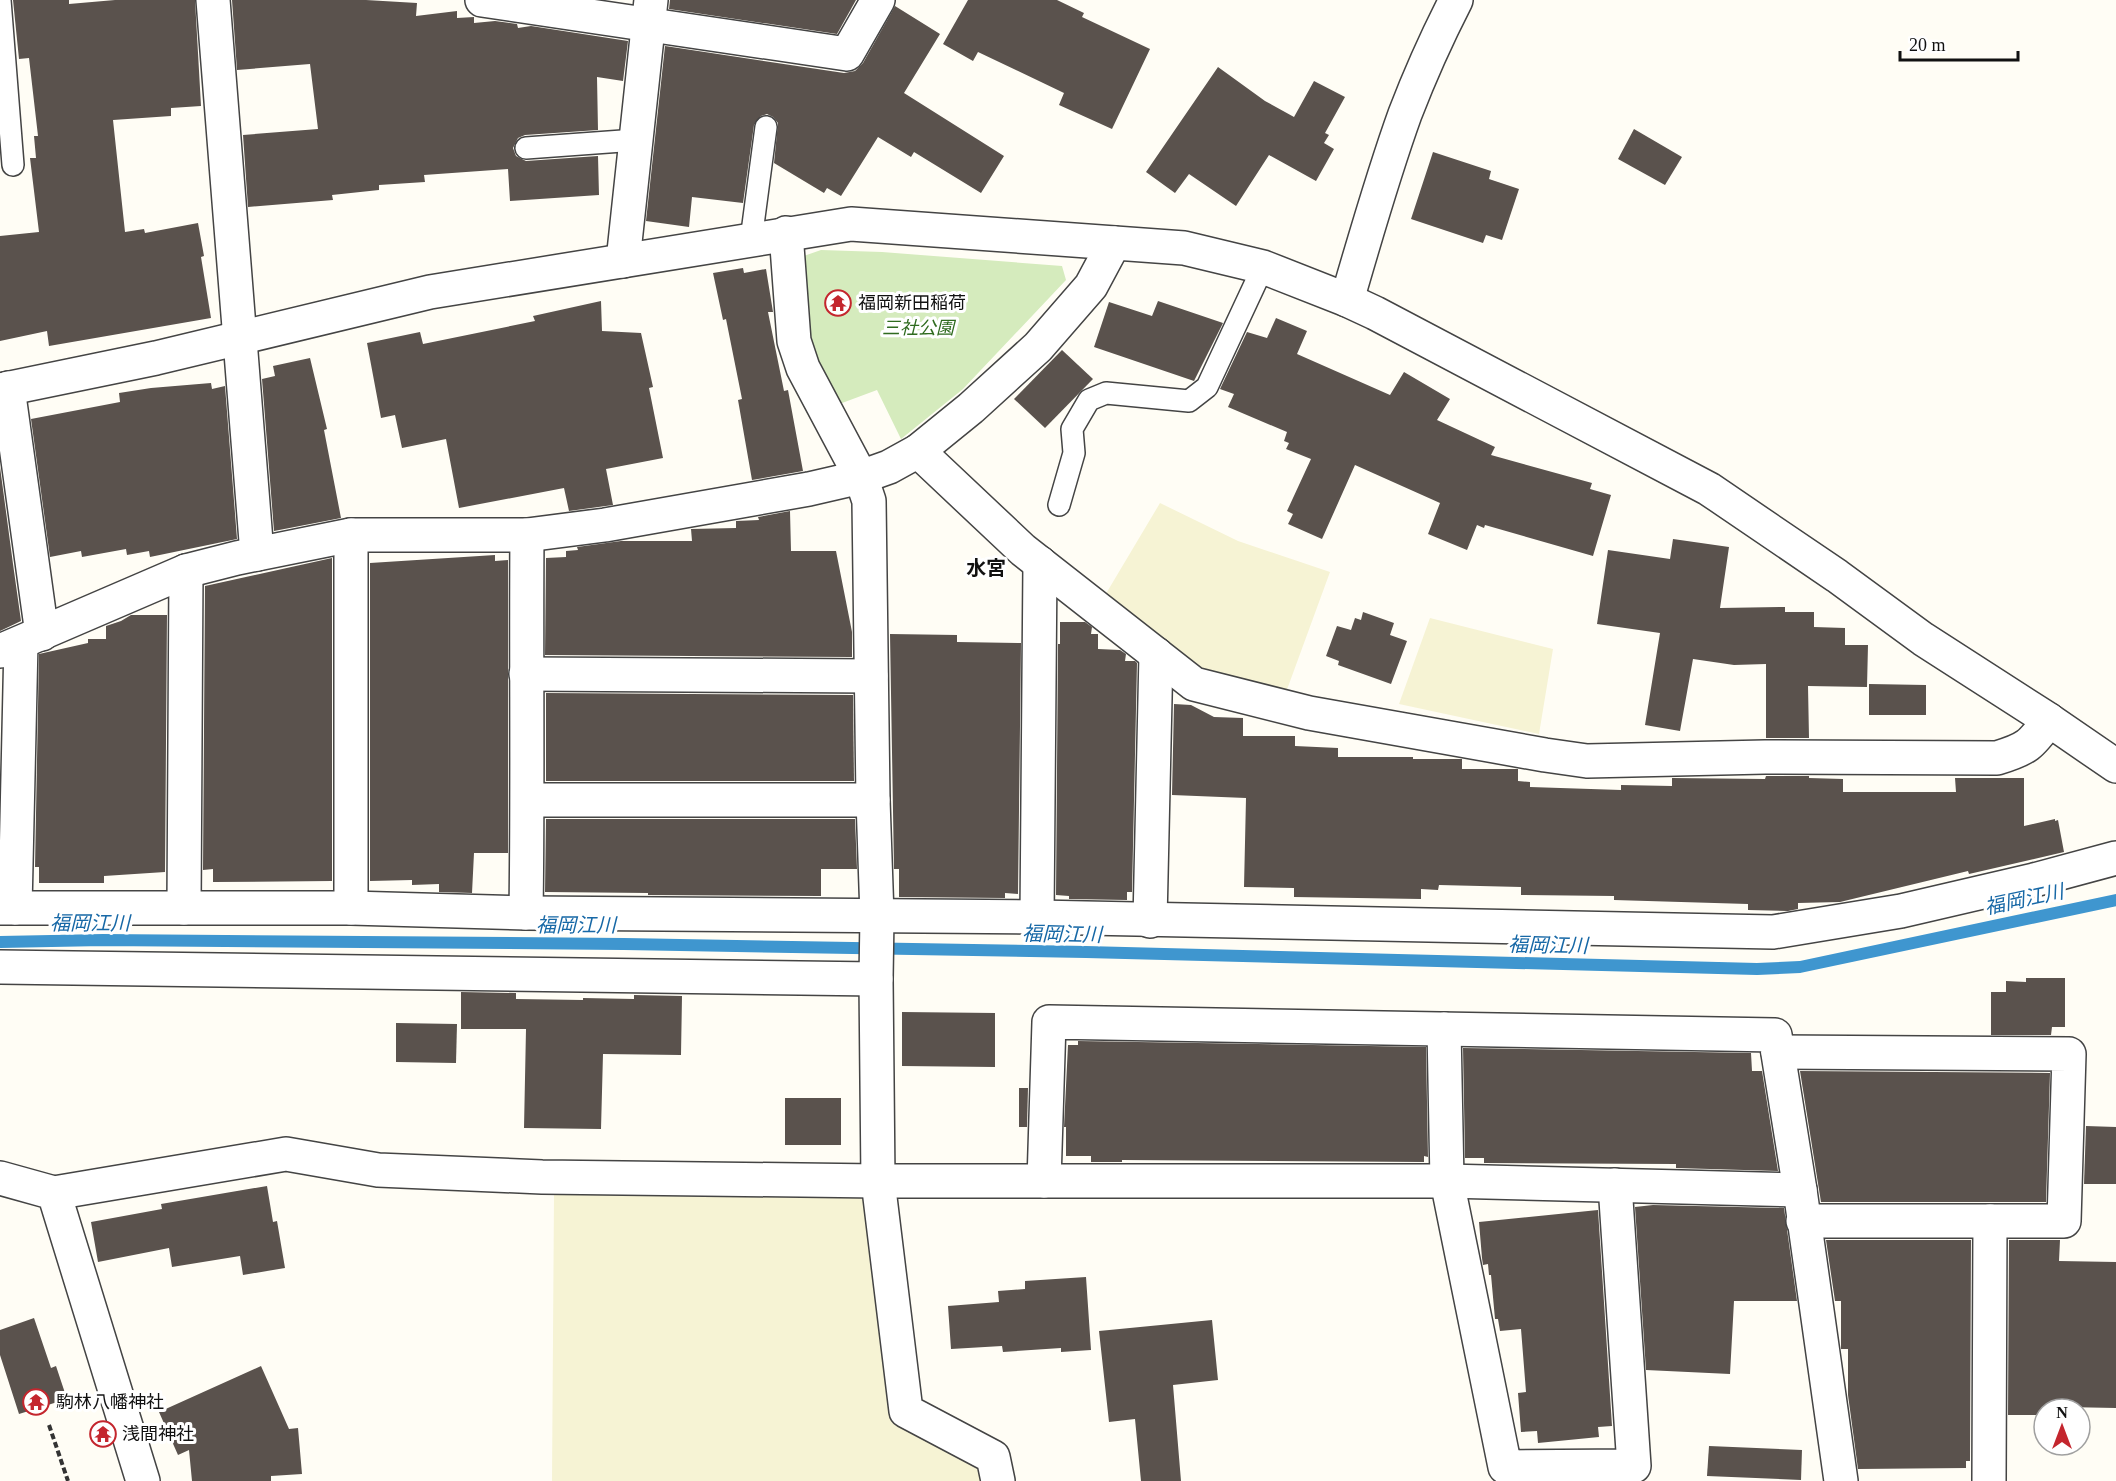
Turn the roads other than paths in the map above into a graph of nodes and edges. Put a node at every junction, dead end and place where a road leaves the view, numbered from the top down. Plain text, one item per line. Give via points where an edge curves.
1 (0, 0) edge
2 (213, 0) edge
3 (482, 0) edge
4 (878, 0) edge
5 (1456, 0) edge
6 (649, 13) edge
7 (766, 127) dead end
8 (636, 140) junction
9 (526, 148) dead end
10 (13, 165) dead end
11 (786, 233) junction
12 (752, 240) junction
13 (1114, 243) junction
14 (623, 261) junction
15 (1263, 267) junction
16 (1347, 300) junction
17 (240, 337) junction
18 (4, 389) edge
19 (918, 451) junction
20 (861, 477) junction
21 (1059, 505) dead end
22 (527, 535) junction
23 (351, 536) junction
24 (257, 554) junction
25 (1040, 563) junction
26 (186, 571) junction
27 (21, 643) edge
28 (1156, 654) junction
29 (526, 674) junction
30 (872, 676) junction
31 (2049, 720) junction
32 (2116, 766) edge
33 (528, 800) junction
34 (873, 800) junction
35 (2116, 858) edge
36 (8, 908) edge
37 (184, 908) junction
38 (351, 908) junction
39 (526, 913) junction
40 (1037, 917) junction
41 (1150, 921) junction
42 (876, 949) junction
43 (0, 967) edge
44 (1444, 1029) junction
45 (1778, 1052) junction
46 (0, 1178) edge
47 (878, 1181) junction
48 (1044, 1181) junction
49 (1447, 1181) junction
50 (1615, 1185) junction
51 (54, 1192) junction
52 (1801, 1205) junction
53 (1990, 1221) junction
54 (143, 1481) edge
55 (998, 1481) edge
56 (1841, 1481) edge
57 (1989, 1481) edge

1 - 10 lane
2 - 17 street
3 - 6 street
4 - 6 street via 847,54
5 - 16 street via 1406,113
6 - 8 street
7 - 12 lane
8 - 9 lane
8 - 14 street
11 - 12 street
11 - 13 street via 851,224
11 - 20 street via 794,341 803,368
12 - 14 street
13 - 15 street via 1184,248
13 - 19 street via 1091,286 1038,347
14 - 17 street via 430,292
15 - 16 street
15 - 21 lane via 1207,387 1189,401 1106,393 1089,400 1072,429 1074,453
16 - 31 street via 1709,489 1923,639
17 - 18 street
17 - 24 street
18 - 27 street
19 - 20 street
19 - 25 street
20 - 22 street via 662,515
20 - 30 street via 869,501
22 - 23 street
22 - 29 street
23 - 24 street
23 - 38 street
24 - 26 street
25 - 28 street
25 - 40 street
26 - 27 street
26 - 37 street
27 - 36 street
28 - 31 street via 1194,684 1309,713 1587,761 1997,758 2032,744
28 - 41 street
29 - 30 street
29 - 33 street
30 - 34 street
31 - 32 street
33 - 34 street
33 - 39 street
34 - 42 street
35 - 41 street via 1901,911 1773,932
36 - 37 street
37 - 38 street
38 - 39 street
39 - 42 street
40 - 41 street
40 - 42 street
42 - 43 street
42 - 47 street
44 - 45 street via 1775,1035
44 - 48 street via 1049,1022
44 - 49 street
45 - 52 street
45 - 53 street via 2069,1054 2064,1221
46 - 51 street
47 - 48 street
47 - 51 street via 542,1177 378,1170 286,1154
47 - 55 street via 906,1411 993,1456
48 - 49 street
49 - 50 street
49 - 50 street via 1505,1467 1634,1466
50 - 52 street
51 - 54 street
52 - 53 street
52 - 56 street
53 - 57 street

